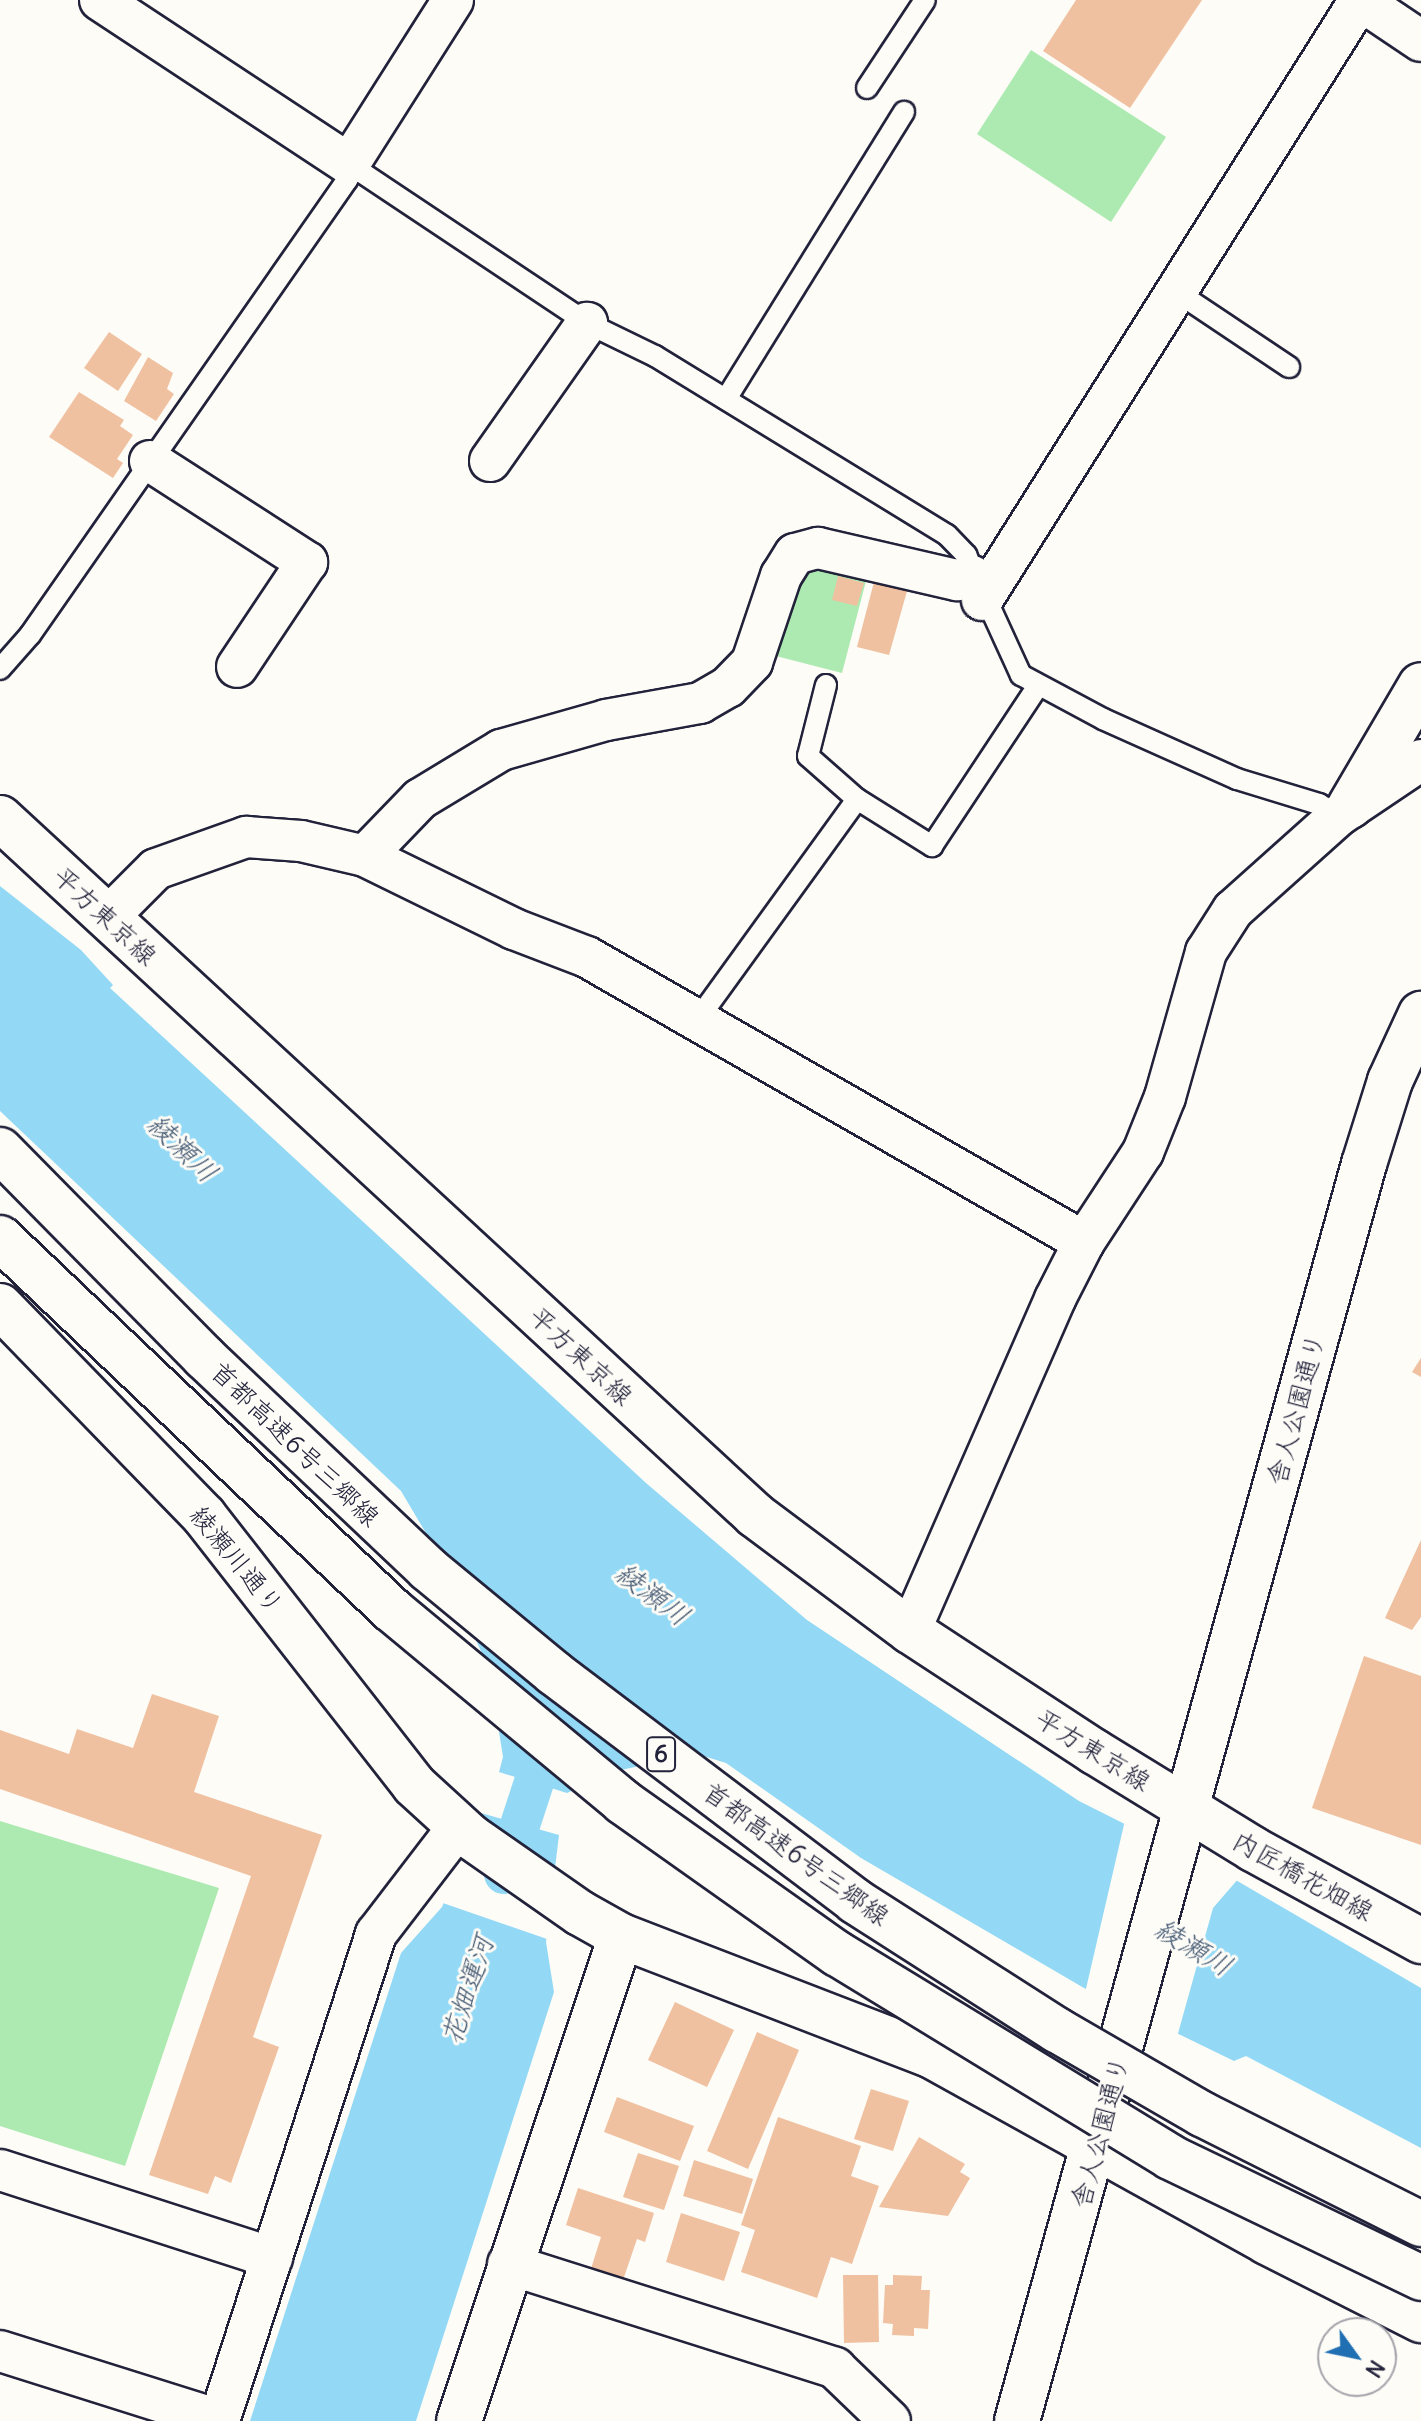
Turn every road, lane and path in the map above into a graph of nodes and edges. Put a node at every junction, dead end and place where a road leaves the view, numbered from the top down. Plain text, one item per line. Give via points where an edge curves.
1 (453, 0) edge
2 (925, 0) edge
3 (1360, 0) edge
4 (120, 5) edge
5 (1421, 41) edge
6 (867, 88) dead end
7 (904, 112) dead end
8 (349, 164) junction
9 (1177, 292) junction
10 (587, 323) junction
11 (1289, 367) dead end
12 (726, 399) junction
13 (150, 461) junction
14 (490, 461) dead end
15 (978, 588) junction
16 (237, 667) dead end
17 (0, 669) edge
18 (826, 685) dead end
19 (1421, 685) edge
20 (1038, 686) junction
21 (1421, 760) edge
22 (857, 799) junction
23 (1344, 811) junction
24 (0, 818) edge
25 (365, 856) junction
26 (107, 918) junction
27 (1421, 1014) edge
28 (698, 1019) junction
29 (0, 1150) edge
30 (0, 1238) edge
31 (1084, 1242) junction
32 (0, 1306) edge
33 (910, 1631) junction
34 (1182, 1825) junction
35 (464, 1832) junction
36 (621, 1936) junction
37 (1421, 1941) edge
38 (1096, 2148) junction
39 (0, 2170) edge
40 (1421, 2224) edge
41 (272, 2258) junction
42 (508, 2264) junction
43 (1421, 2278) edge
44 (1421, 2320) edge
45 (0, 2351) edge
46 (219, 2421) edge
47 (459, 2421) edge
48 (890, 2421) edge
49 (1017, 2421) edge

1 - 8 street
2 - 6 lane
3 - 5 street
3 - 9 street
4 - 8 street
7 - 12 lane
8 - 10 lane
8 - 13 lane via 347,180
9 - 11 lane
9 - 15 street
10 - 12 lane
10 - 14 street
12 - 15 lane via 947,535 966,555
13 - 16 street via 307,562
13 - 17 lane via 30,635
15 - 20 lane via 1021,675
15 - 25 street via 818,548 795,554 781,576 752,662 728,687 700,703 606,720 501,750 420,799
18 - 22 lane via 808,756
19 - 23 main road
20 - 22 lane via 932,846
20 - 23 lane via 1237,779
21 - 23 street
22 - 28 lane
23 - 31 street via 1233,910 1206,952 1165,1097 1143,1152
24 - 26 main road, 平方東京線
25 - 26 street via 301,841 246,837 156,869
25 - 28 street via 514,929 587,957
26 - 33 main road, 平方東京線 via 755,1515
27 - 34 main road, 舎人公園通り via 1390,1081 1364,1164
28 - 31 street
29 - 40 main road, 首都高速6号三郷線 / 6, bridge via 204,1357 428,1569 554,1673 805,1863 1057,2030 1202,2114
30 - 43 main road, 首都高速6号三郷線 / 6, bridge via 392,1610 623,1802 838,1954 1170,2157
31 - 33 street
32 - 35 main road, 綾瀬川通り via 204,1516 414,1785
33 - 34 main road, 平方東京線
34 - 37 main road, 内匠橋花畑線
34 - 38 main road, 舎人公園通り
35 - 36 main road, 綾瀬川通り
35 - 41 street via 376,1934
36 - 38 main road, 綾瀬川通り via 930,2055
36 - 42 main road
38 - 44 main road
38 - 49 main road, 舎人公園通り
39 - 41 street
41 - 46 street
42 - 47 main road
42 - 48 street via 835,2368
45 - 46 street

